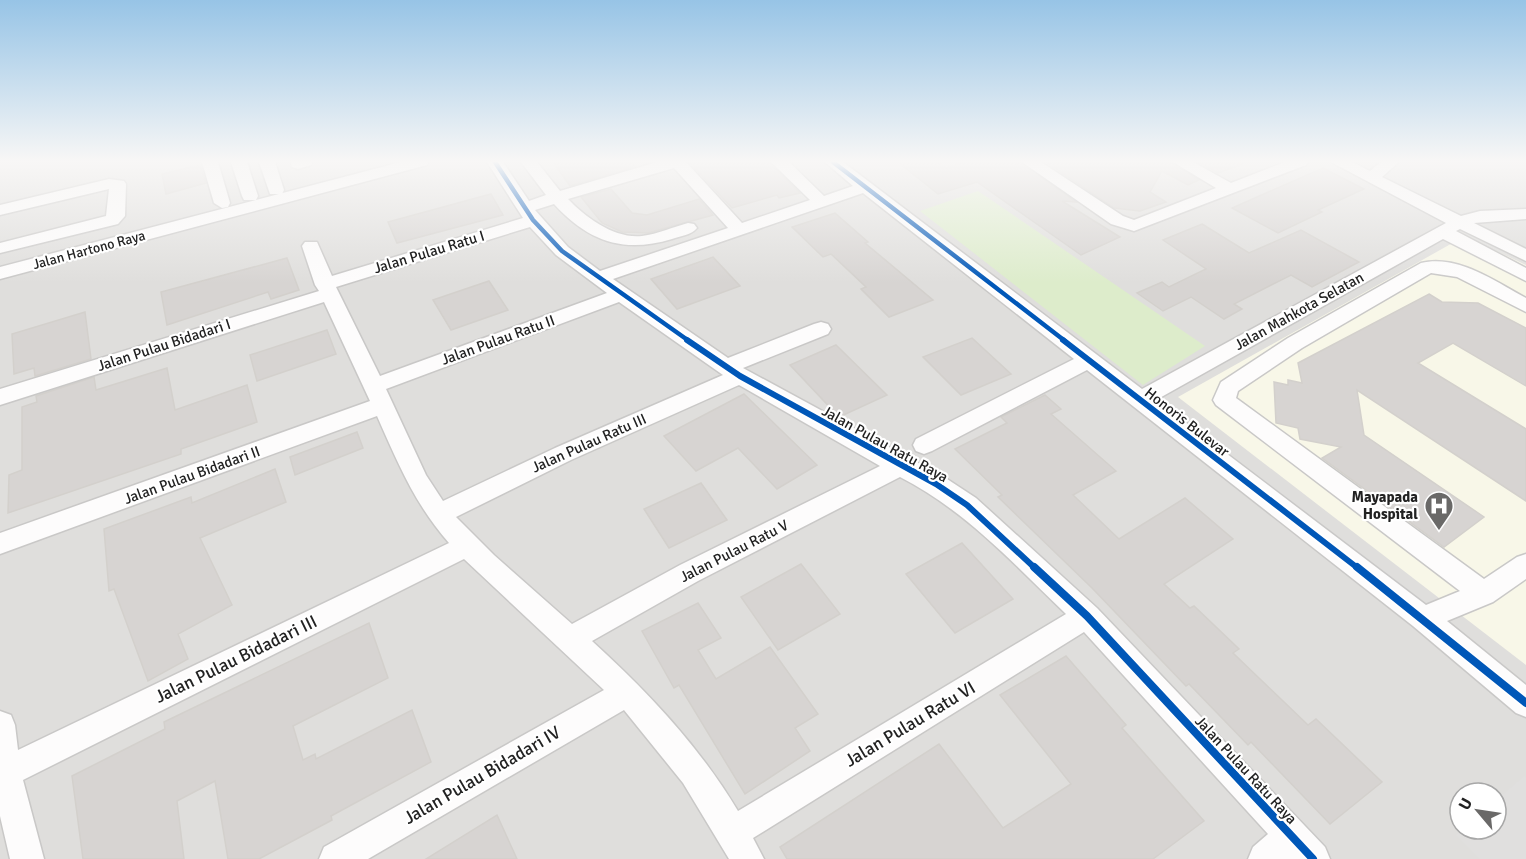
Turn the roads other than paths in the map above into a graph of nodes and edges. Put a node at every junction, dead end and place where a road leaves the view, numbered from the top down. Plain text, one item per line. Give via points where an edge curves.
1 (33, 202) edge
2 (117, 202) edge
3 (226, 202) edge
4 (269, 202) edge
5 (523, 202) edge
6 (549, 202) edge
7 (560, 202) edge
8 (714, 202) edge
9 (821, 202) edge
10 (882, 202) edge
11 (1090, 202) edge
12 (1198, 202) edge
13 (1409, 202) edge
14 (222, 203) joint
15 (0, 210) edge
16 (529, 213) junction
17 (1526, 214) edge
18 (112, 226) junction
19 (688, 228) dead end
20 (739, 230) junction
21 (1453, 231) junction
22 (311, 246) dead end
23 (0, 248) edge
24 (1526, 256) edge
25 (0, 261) edge
26 (0, 273) edge
27 (1526, 275) edge
28 (598, 278) junction
29 (326, 289) junction
30 (622, 294) junction
31 (1526, 306) edge
32 (821, 329) dead end
33 (1089, 360) junction
34 (732, 371) junction
35 (379, 395) junction
36 (0, 397) edge
37 (1139, 400) junction
38 (924, 445) dead end
39 (900, 466) junction
40 (439, 514) junction
41 (0, 544) edge
42 (467, 546) junction
43 (1526, 565) edge
44 (1484, 594) junction
45 (1088, 616) junction
46 (1423, 618) junction
47 (569, 640) junction
48 (627, 693) junction
49 (1526, 702) edge
50 (0, 725) edge
51 (5, 772) junction
52 (733, 832) junction
53 (1302, 848) edge
54 (27, 859) edge
55 (336, 859) edge
56 (747, 859) edge
57 (1264, 859) edge

1 - 15 street
2 - 18 street
3 - 14 street, Jalan Hartono Raya
4 - 26 street, Jalan Hartono Raya
5 - 16 street, Jalan Pulau Ratu Raya
6 - 16 street, Jalan Pulau Ratu I
7 - 19 street via 584,225 621,239 646,241
8 - 20 street, Jalan Pulau Ratu I
9 - 20 street
10 - 33 street, Honoris Bulevar
11 - 12 street via 1117,220 1134,225
13 - 21 street
14 - 18 street, Jalan Hartono Raya
16 - 28 street, Jalan Pulau Ratu Raya via 562,251
16 - 29 street, Jalan Pulau Ratu I
17 - 21 street, Jalan Mahkota Selatan via 1480,216
18 - 23 street
18 - 25 street, Jalan Hartono Raya
20 - 28 street
21 - 24 street
21 - 27 street
21 - 37 street, Jalan Mahkota Selatan
22 - 29 street
28 - 30 street, Jalan Pulau Ratu Raya
29 - 35 street
29 - 36 street, Jalan Pulau Bidadari I
30 - 34 street, Jalan Pulau Ratu Raya
30 - 35 street, Jalan Pulau Ratu II
31 - 44 street via 1464,273 1428,267 1368,299 1229,387 1224,400
32 - 34 street, Jalan Pulau Ratu III
33 - 37 street, Honoris Bulevar
33 - 38 street
34 - 39 street, Jalan Pulau Ratu Raya
34 - 40 street, Jalan Pulau Ratu III
35 - 40 street via 421,490
35 - 41 street, Jalan Pulau Bidadari II
37 - 46 street, Honoris Bulevar
39 - 45 street, Jalan Pulau Ratu Raya via 967,505
39 - 47 street, Jalan Pulau Ratu V via 689,573
40 - 42 street
42 - 47 street
42 - 51 street, Jalan Pulau Bidadari III
43 - 44 street
44 - 46 street
45 - 52 street, Jalan Pulau Ratu VI
45 - 53 street, Jalan Pulau Ratu Raya
46 - 49 street, Honoris Bulevar
47 - 48 street
48 - 52 street via 687,760
48 - 55 street, Jalan Pulau Bidadari IV
50 - 51 street
51 - 54 street
52 - 56 street
53 - 57 street

